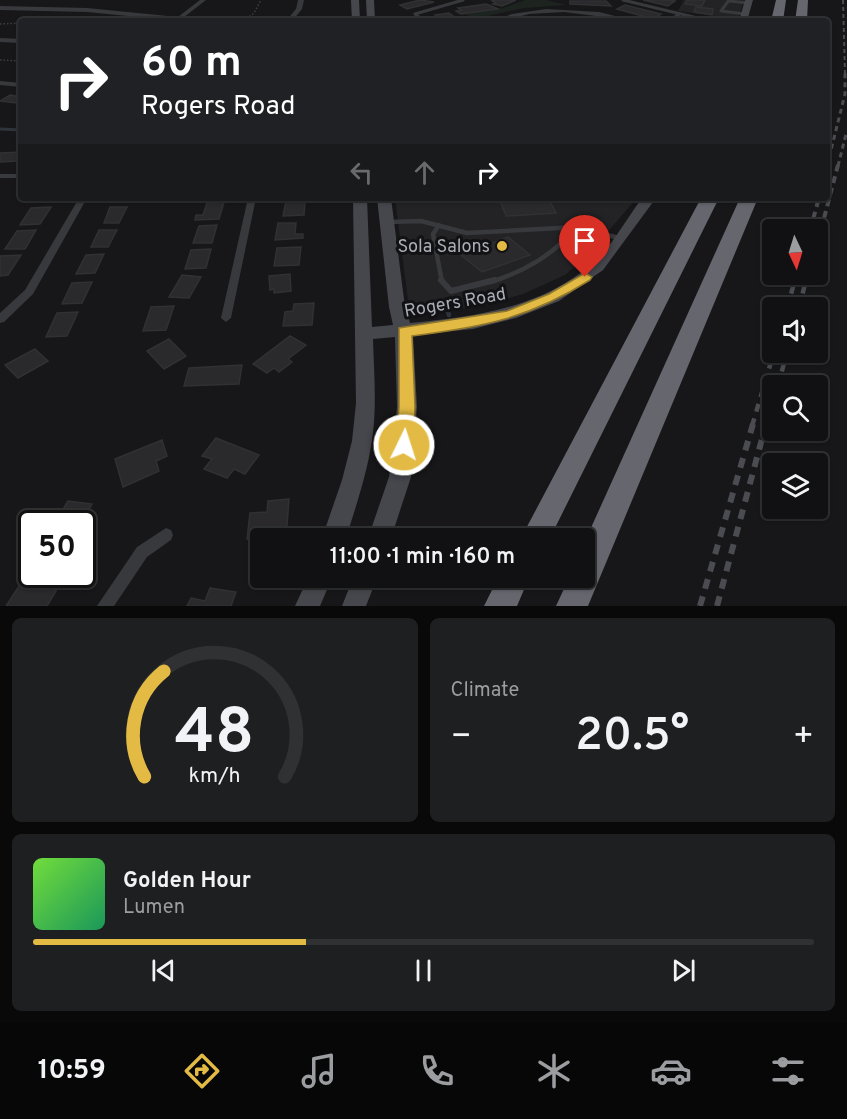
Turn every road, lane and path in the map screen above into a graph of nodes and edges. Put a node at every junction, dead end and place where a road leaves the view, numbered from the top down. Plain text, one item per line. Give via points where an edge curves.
1 (203, 0) edge
2 (261, 0) edge
3 (301, 0) edge
4 (355, 0) edge
5 (370, 0) edge
6 (452, 0) edge
7 (463, 0) edge
8 (623, 0) edge
9 (729, 0) edge
10 (781, 0) edge
11 (803, 0) edge
12 (456, 2) junction
13 (749, 2) edge
14 (0, 8) edge
15 (680, 14) junction
16 (160, 18) edge
17 (180, 18) edge
18 (248, 18) edge
19 (291, 18) edge
20 (357, 18) edge
21 (371, 18) edge
22 (420, 18) edge
23 (508, 18) edge
24 (617, 18) edge
25 (673, 18) edge
26 (697, 18) edge
27 (744, 18) edge
28 (778, 18) edge
29 (801, 18) edge
30 (18, 23) edge
31 (0, 24) edge
32 (0, 40) edge
33 (18, 41) edge
34 (0, 60) edge
35 (18, 61) edge
36 (0, 82) edge
37 (18, 85) edge
38 (0, 176) edge
39 (18, 176) edge
40 (81, 201) edge
41 (251, 201) edge
42 (360, 201) edge
43 (384, 201) edge
44 (647, 201) edge
45 (708, 201) edge
46 (748, 201) edge
47 (386, 222) junction
48 (439, 225) junction
49 (577, 227) junction
50 (619, 238) junction
51 (226, 318) dead end
52 (0, 319) edge
53 (404, 332) junction
54 (365, 334) junction
55 (337, 528) edge
56 (383, 528) edge
57 (540, 528) edge
58 (166, 535) dead end
59 (595, 554) edge
60 (315, 588) edge
61 (361, 588) edge
62 (509, 588) edge
63 (580, 588) edge
64 (105, 606) edge
65 (307, 606) edge
66 (354, 606) edge
67 (500, 606) edge
68 (572, 606) edge

1 - 17 street
2 - 18 path
3 - 19 street
4 - 20 main road
5 - 21 main road
6 - 12 lane
7 - 12 lane
8 - 15 lane
9 - 13 lane
9 - 27 lane via 721,11
10 - 28 highway
11 - 29 highway
12 - 22 lane via 415,14
13 - 27 main road
14 - 16 street via 87,10
15 - 25 lane
15 - 26 lane
23 - 24 street via 558,12
30 - 31 path
32 - 33 street
34 - 35 path
36 - 37 street
38 - 39 street
40 - 52 street via 29,292
41 - 51 street
42 - 54 main road
43 - 47 main road
44 - 50 main road, Rogers Road
45 - 57 highway
46 - 59 highway
47 - 48 lane
47 - 53 main road
48 - 49 lane via 467,232
48 - 49 lane via 433,234 442,284 451,291 482,285 540,263 568,240
49 - 50 lane
50 - 53 main road, Rogers Road via 608,256 585,277 535,305 473,323
53 - 54 main road, Rogers Road
53 - 56 main road via 404,445 400,477
54 - 55 main road via 362,441
58 - 64 street via 142,552
60 - 65 main road
61 - 66 main road
62 - 67 highway
63 - 68 highway

